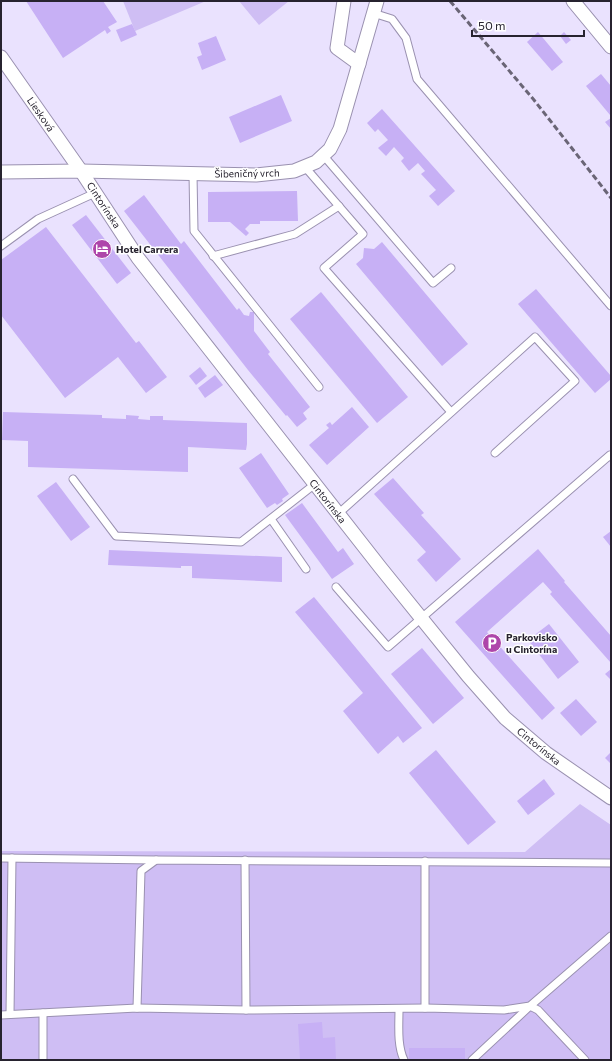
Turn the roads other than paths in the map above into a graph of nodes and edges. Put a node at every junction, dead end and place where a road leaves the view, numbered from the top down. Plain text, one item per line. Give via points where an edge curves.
1 (344, 1) edge
2 (573, 1) edge
3 (375, 7) edge
4 (611, 47) edge
5 (1, 57) edge
6 (359, 64) junction
7 (323, 155) junction
8 (304, 167) junction
9 (81, 171) junction
10 (1, 172) edge
11 (193, 174) junction
12 (96, 193) junction
13 (338, 206) junction
14 (1, 246) edge
15 (214, 256) junction
16 (451, 268) dead end
17 (611, 306) edge
18 (319, 387) dead end
19 (451, 412) junction
20 (495, 453) dead end
21 (611, 457) edge
22 (73, 479) dead end
23 (315, 484) junction
24 (338, 514) junction
25 (271, 518) junction
26 (306, 569) dead end
27 (336, 587) dead end
28 (421, 618) junction
29 (611, 798) edge
30 (1, 858) edge
31 (12, 858) junction
32 (156, 860) junction
33 (245, 860) junction
34 (425, 861) junction
35 (611, 863) edge
36 (611, 936) edge
37 (530, 1006) junction
38 (137, 1008) junction
39 (425, 1008) junction
40 (246, 1010) junction
41 (399, 1010) junction
42 (42, 1013) junction
43 (10, 1014) junction
44 (1, 1015) edge
45 (43, 1060) edge
46 (404, 1060) edge
47 (472, 1060) edge
48 (585, 1060) edge

1 - 6 street via 337,48
2 - 4 street
3 - 6 street, Šibeničný vrch
3 - 17 lane via 392,19 406,38 417,79
5 - 9 street, Liesková
6 - 7 street, Šibeničný vrch via 340,129 330,149
7 - 8 street, Šibeničný vrch via 316,162
7 - 16 lane via 433,283
8 - 11 street, Šibeničný vrch via 294,171 256,175
8 - 13 lane
9 - 10 street, Šibeničný vrch
9 - 11 street, Šibeničný vrch
9 - 12 street, Cintorínska
11 - 15 lane via 194,231
12 - 14 lane via 38,219
12 - 23 street, Cintorínska via 138,258
13 - 15 lane via 295,234
13 - 19 lane via 363,234 324,268
15 - 18 lane
19 - 20 lane via 535,337 575,382
19 - 24 lane
21 - 28 lane via 610,455
22 - 25 lane via 116,536 242,542
23 - 24 street, Cintorínska
23 - 25 lane
24 - 28 street, Cintorínska
25 - 26 lane
27 - 28 lane via 388,647
28 - 29 street, Cintorínska via 506,718 546,753
30 - 31 lane
31 - 32 lane
31 - 43 lane
32 - 33 lane
32 - 38 lane via 141,871
33 - 34 lane
33 - 40 lane
34 - 35 lane
34 - 39 lane
36 - 37 lane
37 - 39 lane via 504,1010
37 - 47 lane
37 - 48 lane via 538,1010
38 - 40 lane
38 - 42 lane
39 - 41 lane
40 - 41 lane
41 - 46 lane via 398,1030
42 - 43 lane
42 - 45 lane
43 - 44 lane

